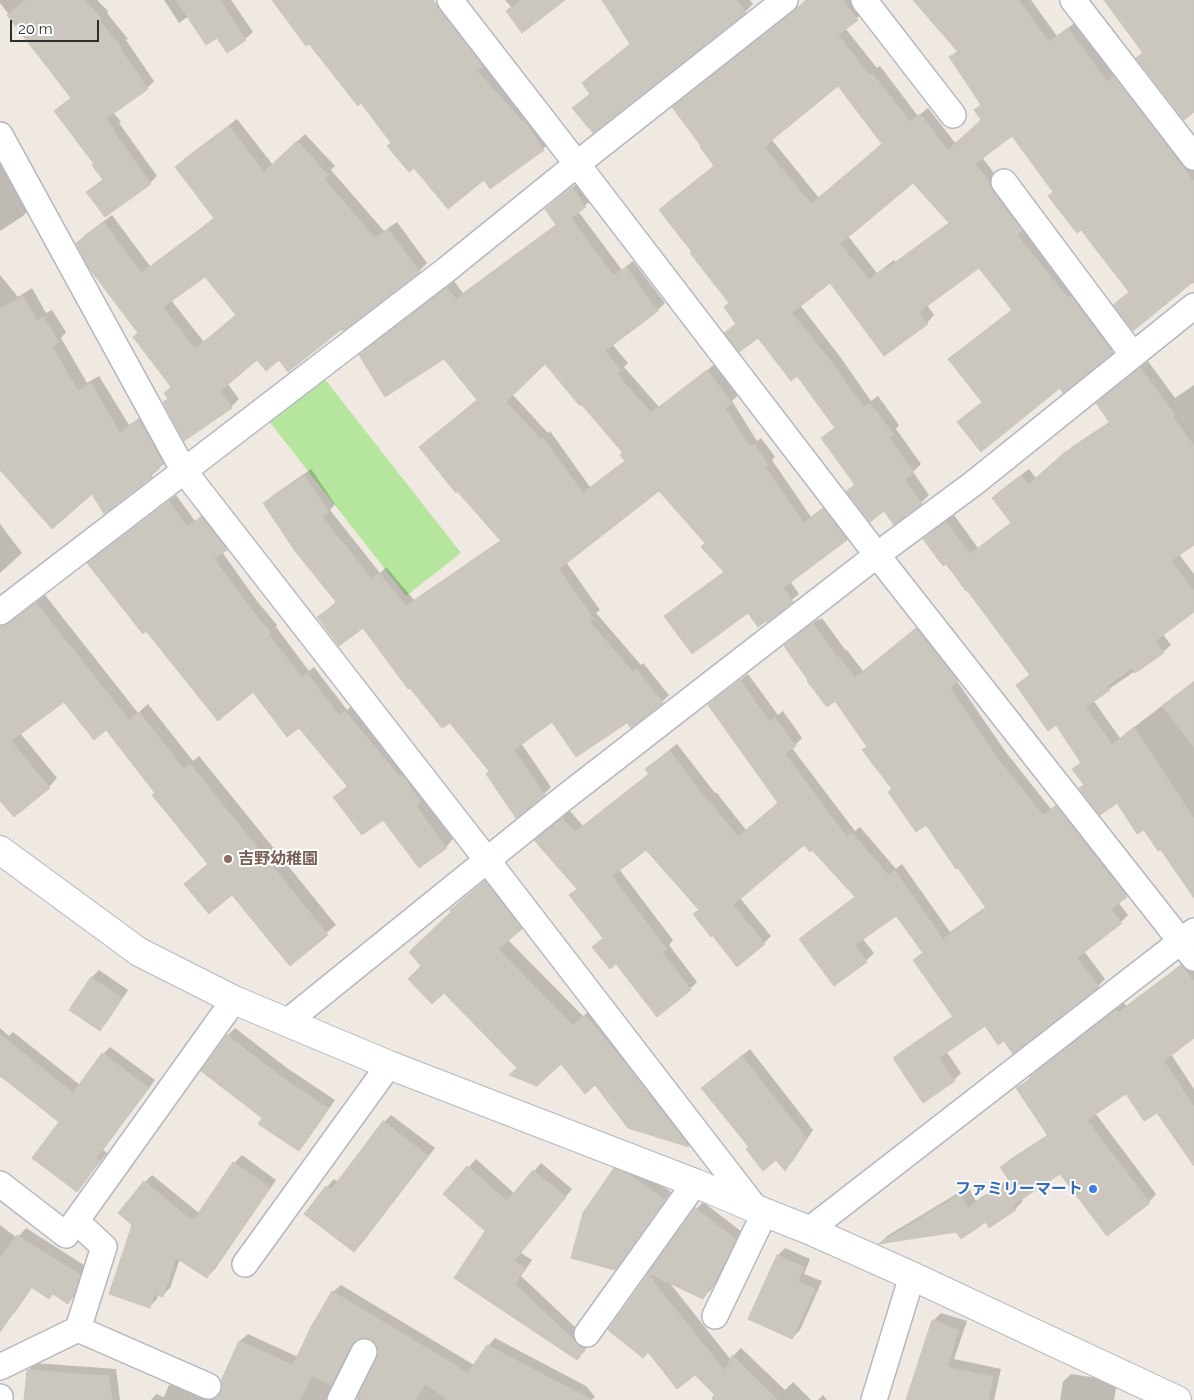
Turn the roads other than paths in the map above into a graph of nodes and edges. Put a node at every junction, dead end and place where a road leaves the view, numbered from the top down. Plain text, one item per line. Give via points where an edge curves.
1 (450, 0) edge
2 (785, 0) edge
3 (864, 0) edge
4 (1074, 0) edge
5 (953, 115) dead end
6 (0, 135) edge
7 (1194, 157) edge
8 (577, 164) junction
9 (1004, 182) dead end
10 (1194, 306) edge
11 (1133, 354) junction
12 (184, 471) junction
13 (877, 555) junction
14 (0, 612) edge
15 (0, 850) edge
16 (487, 860) junction
17 (1190, 943) edge
18 (234, 1000) junction
19 (287, 1022) junction
20 (389, 1065) junction
21 (695, 1182) junction
22 (0, 1184) edge
23 (760, 1211) junction
24 (76, 1221) junction
25 (810, 1230) junction
26 (245, 1264) dead end
27 (912, 1276) junction
28 (715, 1316) dead end
29 (78, 1329) junction
30 (587, 1334) dead end
31 (364, 1352) dead end
32 (0, 1367) edge
33 (208, 1386) dead end
34 (340, 1400) edge
35 (874, 1400) edge
36 (1177, 1400) edge

1 - 8 street
2 - 8 street
3 - 5 street
4 - 7 street
6 - 12 street
8 - 12 street via 446,270
8 - 13 street
9 - 11 street
10 - 11 street
11 - 13 street via 974,483
12 - 14 street
12 - 16 street
13 - 16 street
13 - 17 street
15 - 18 street via 139,952
16 - 19 street
16 - 23 street
17 - 25 street
18 - 19 street
18 - 24 street
19 - 20 street
20 - 21 street
20 - 26 street
21 - 23 street
21 - 30 street
22 - 24 street via 66,1235
23 - 25 street
23 - 28 street
24 - 29 street via 104,1247
25 - 27 street
27 - 35 street
27 - 36 street
29 - 32 street
29 - 33 street
31 - 34 street

